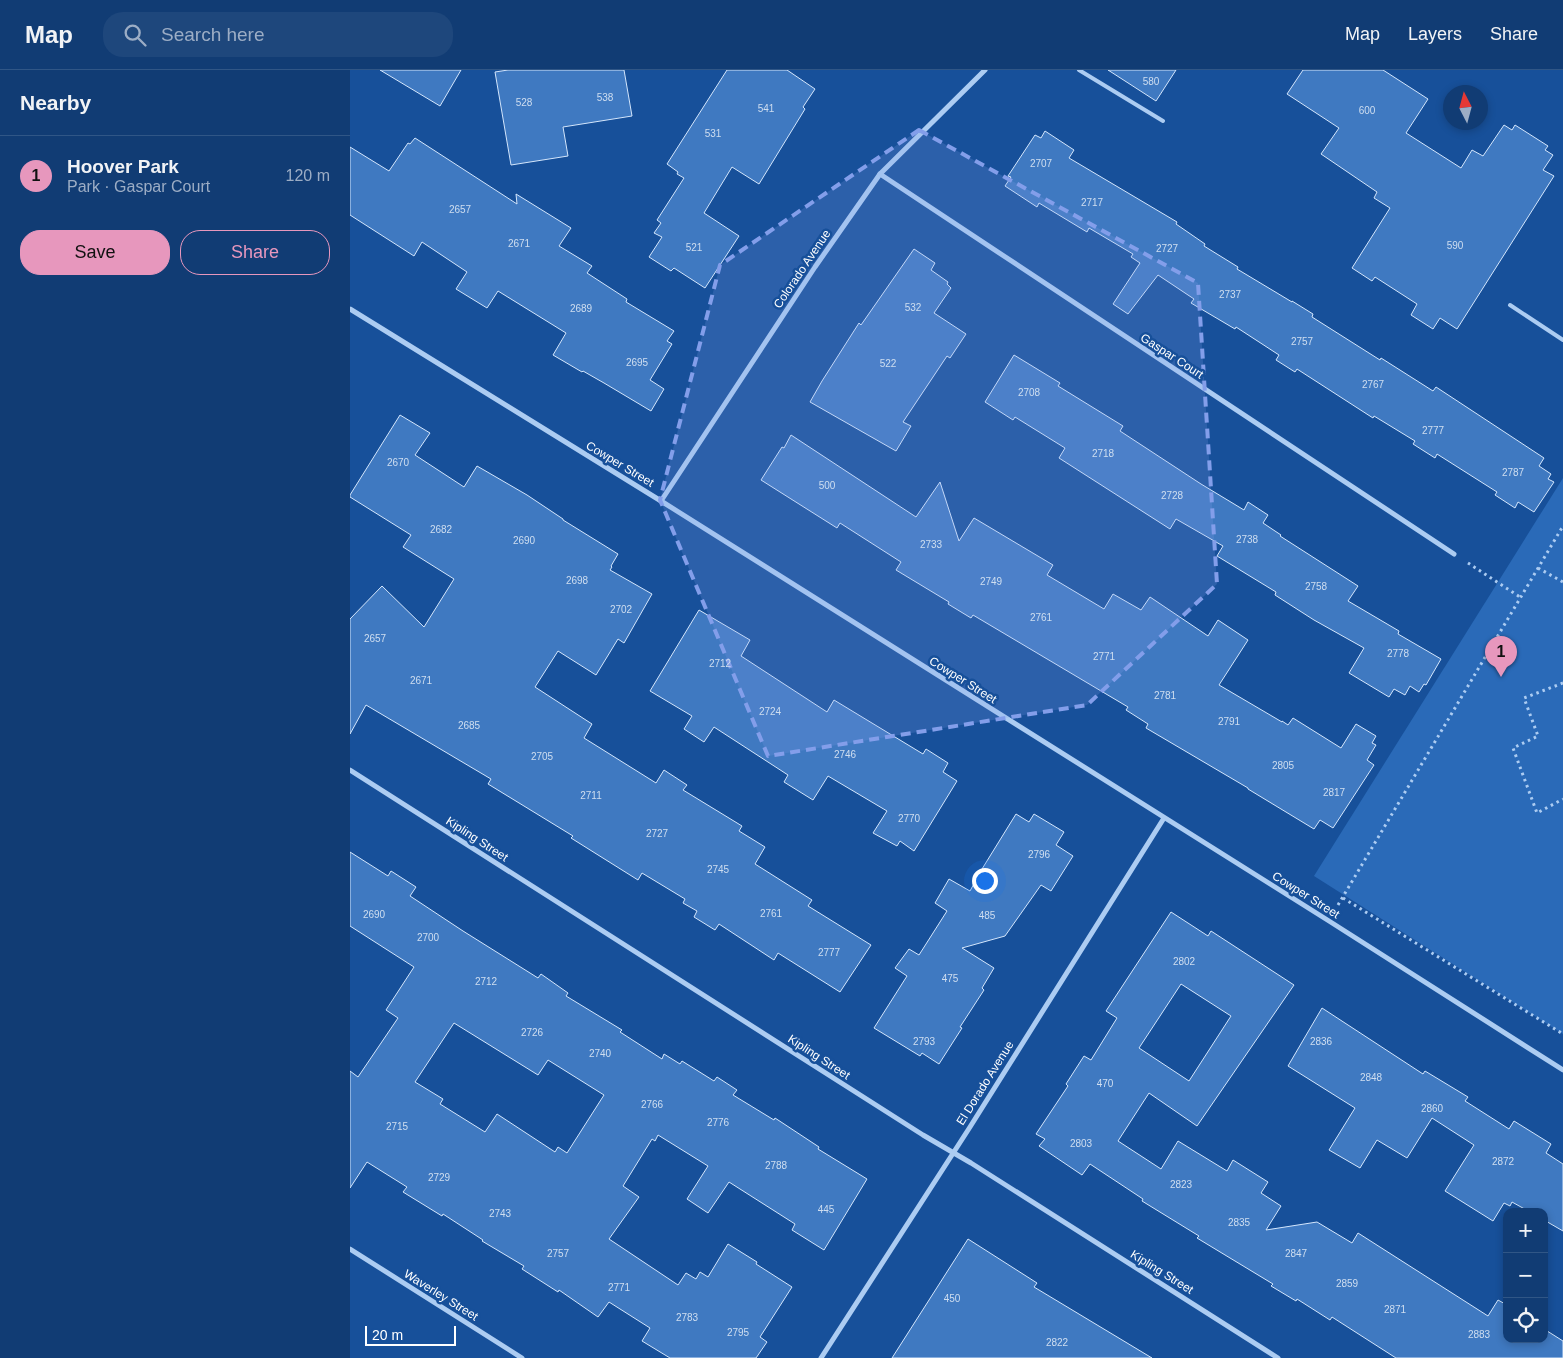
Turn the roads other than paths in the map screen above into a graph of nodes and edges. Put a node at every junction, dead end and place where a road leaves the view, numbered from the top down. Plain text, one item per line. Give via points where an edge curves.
1 (986, 70) edge
2 (1079, 70) edge
3 (1162, 121) dead end
4 (880, 174) junction
5 (1510, 305) dead end
6 (350, 309) edge
7 (1563, 340) edge
8 (661, 501) junction
9 (1454, 554) road end
10 (350, 770) edge
11 (1164, 818) junction
12 (1563, 1070) edge
13 (953, 1152) junction
14 (350, 1249) edge
15 (522, 1358) edge
16 (821, 1358) edge
17 (1278, 1358) edge

1 - 4 street, Colorado Avenue
2 - 3 lane
4 - 8 street, Colorado Avenue
4 - 9 street, Gaspar Court
5 - 7 lane
6 - 8 street, Cowper Street
8 - 11 street, Cowper Street
10 - 13 street, Kipling Street
11 - 12 street, Cowper Street
11 - 13 street, El Dorado Avenue
13 - 16 street, El Dorado Avenue
13 - 17 street, Kipling Street
14 - 15 street, Waverley Street

